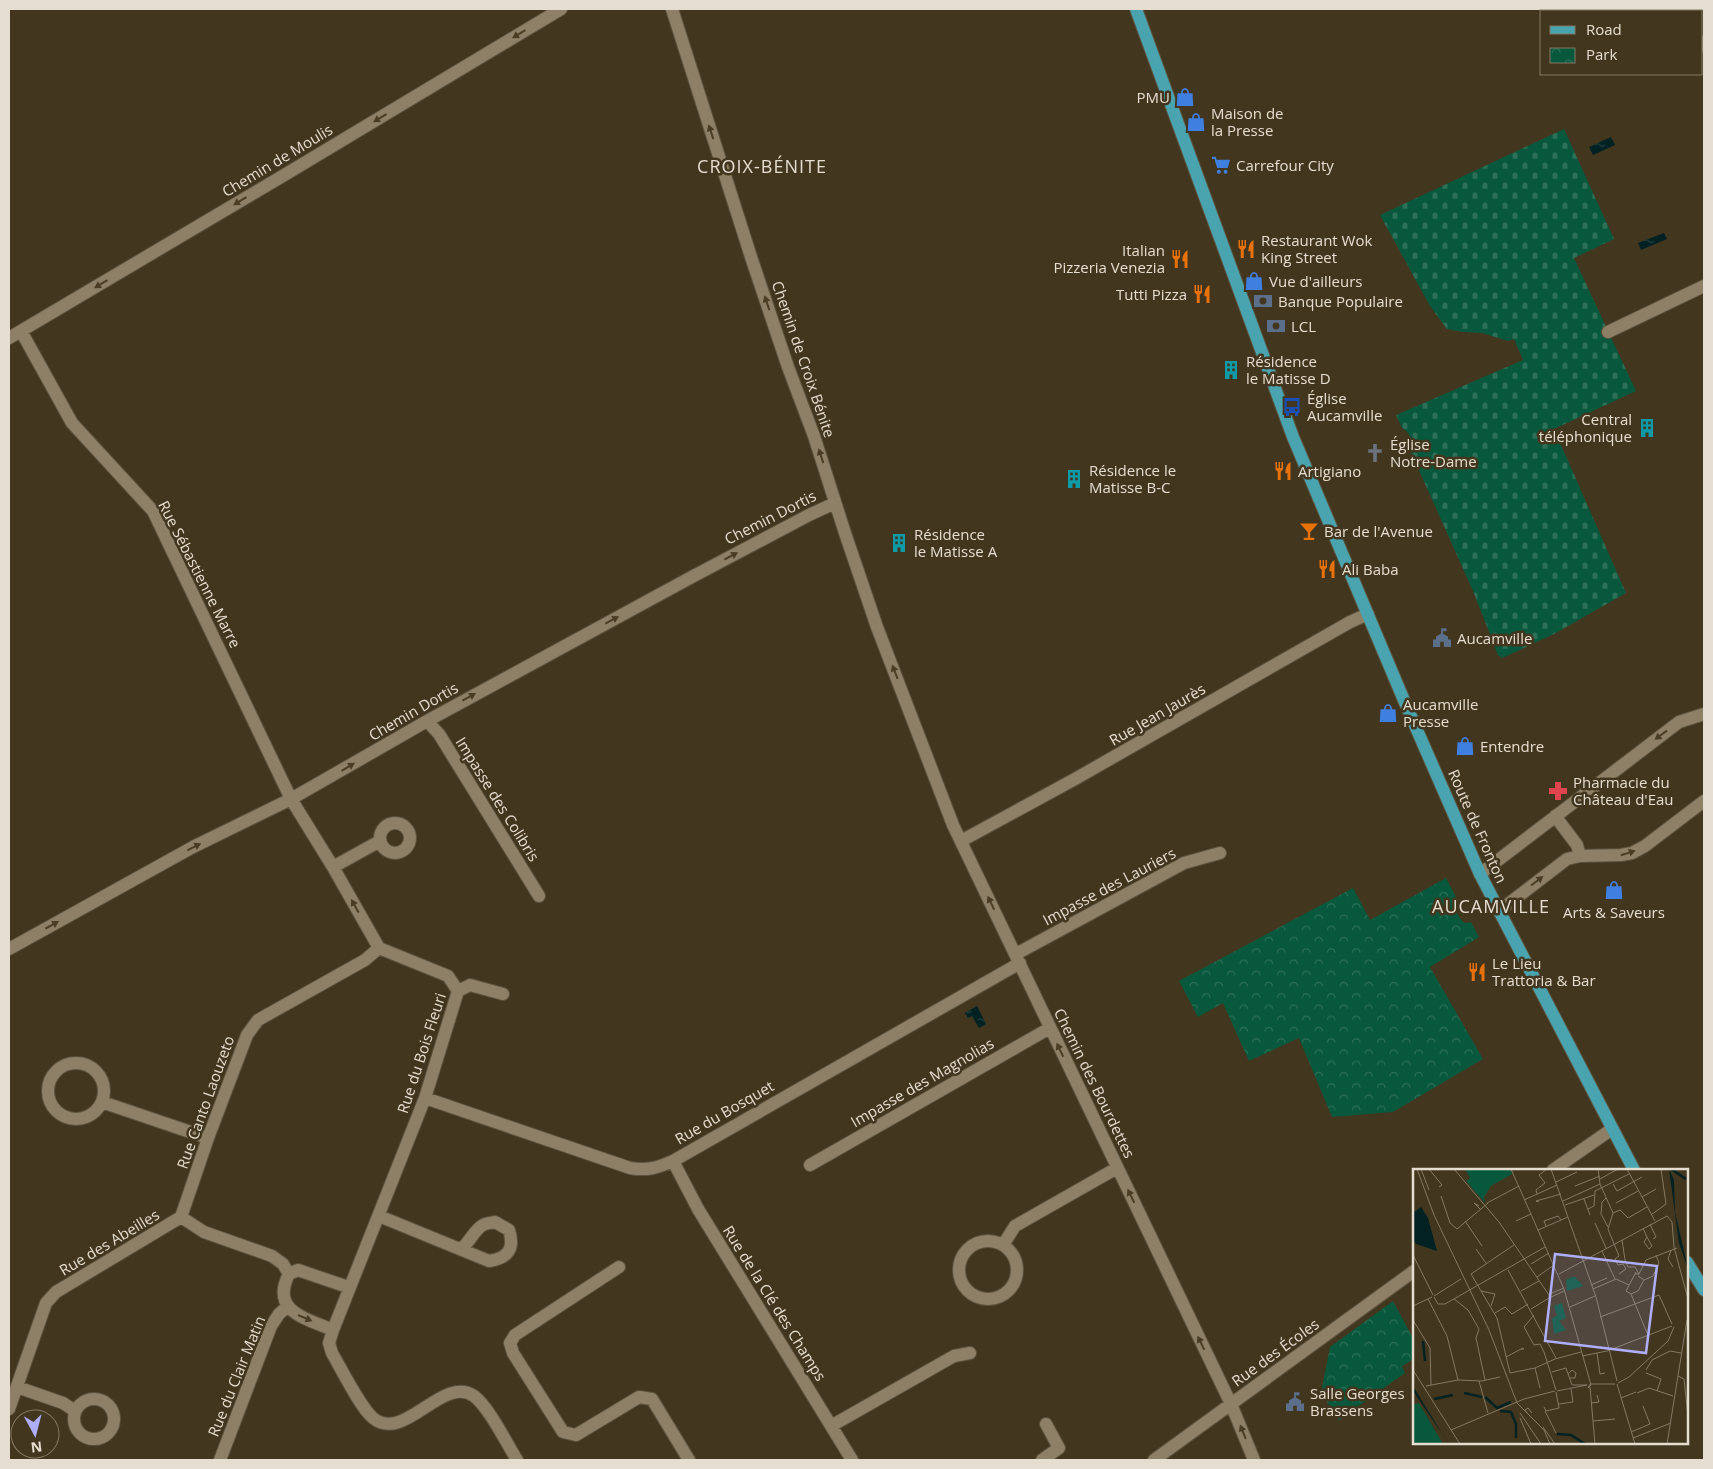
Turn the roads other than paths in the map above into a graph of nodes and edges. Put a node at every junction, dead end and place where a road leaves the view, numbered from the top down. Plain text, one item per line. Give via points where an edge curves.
1 (561, 9) edge
2 (672, 9) edge
3 (1136, 9) edge
4 (1704, 286) edge
5 (21, 331) junction
6 (1608, 332) dead end
7 (9, 338) edge
8 (835, 503) junction
9 (1368, 614) junction
10 (1704, 714) edge
11 (912, 717) joint
12 (427, 721) junction
13 (291, 799) junction
14 (1704, 801) edge
15 (1555, 816) junction
16 (380, 840) dead end
17 (961, 841) junction
18 (1220, 853) dead end
19 (1580, 856) junction
20 (333, 867) junction
21 (1480, 874) junction
22 (539, 896) dead end
23 (1499, 911) junction
24 (379, 948) junction
25 (9, 949) edge
26 (1018, 958) junction
27 (458, 991) junction
28 (503, 994) dead end
29 (1050, 1028) junction
30 (425, 1098) junction
31 (102, 1102) junction
32 (1612, 1129) junction
33 (208, 1138) junction
34 (672, 1161) junction
35 (810, 1165) dead end
36 (1118, 1168) junction
37 (1555, 1169) edge
38 (1633, 1169) edge
39 (379, 1216) junction
40 (181, 1217) junction
41 (1003, 1245) junction
42 (461, 1249) dead end
43 (1688, 1263) edge
44 (619, 1267) dead end
45 (1413, 1272) edge
46 (289, 1274) junction
47 (1700, 1276) edge
48 (348, 1286) junction
49 (1704, 1290) edge
50 (287, 1307) junction
51 (332, 1330) junction
52 (970, 1353) dead end
53 (18, 1387) junction
54 (1231, 1404) junction
55 (9, 1410) edge
56 (75, 1411) dead end
57 (1046, 1424) dead end
58 (831, 1426) junction
59 (220, 1460) edge
60 (517, 1460) edge
61 (689, 1460) edge
62 (852, 1460) edge
63 (1042, 1460) edge
64 (1154, 1460) edge
65 (1254, 1460) edge

1 -> 5 street, Chemin de Moulis
8 -> 2 street, Chemin de Croix Bénite
3 - 9 main road, Route de Fronton via 1276,392
4 - 6 street
5 - 7 street, Chemin de Moulis
5 - 13 street, Rue Sébastienne Marre via 72,423 153,511
11 -> 8 street, Chemin de Croix Bénite
12 -> 8 street, Chemin Dortis via 696,574
9 - 17 street, Rue Jean Jaurès
9 - 21 main road, Route de Fronton
10 -> 15 street via 1679,722
11 - 17 street, Chemin des Bourdettes
13 -> 12 street, Chemin Dortis
12 - 22 street, Impasse des Colibris
13 - 20 street
25 -> 13 street, Chemin Dortis via 193,848
19 -> 14 street via 1632,853
15 - 19 street via 1577,845
15 - 21 street
16 - 20 street
26 -> 17 street, Chemin des Bourdettes
18 - 26 street, Impasse des Lauriers via 1184,864
23 -> 19 street via 1567,859
24 -> 20 street
21 - 23 main road, Route de Fronton
23 - 32 main road, Route de Fronton
24 - 27 street, Rue du Bois Fleuri via 448,976
24 - 33 street, Rue Canto Laouzeto via 365,960 258,1020 247,1035
26 - 29 street, Chemin des Bourdettes
26 - 34 street, Rue du Bosquet
27 - 28 street via 470,985
27 - 30 street, Rue du Bois Fleuri
29 - 35 street, Impasse des Magnolias
36 -> 29 street, Chemin des Bourdettes
30 - 34 street, Rue du Bosquet via 630,1168 655,1169
30 - 39 street, Rue du Bois Fleuri
31 - 31 street via 102,1080 87,1065 65,1065 50,1080 50,1101 65,1116 86,1116
31 - 33 street
32 - 37 street
32 - 38 main road, Route de Fronton
33 - 40 street, Rue Canto Laouzeto
34 - 58 street, Rue de la Clé des Champs
36 - 41 street via 1015,1226
54 -> 36 street, Chemin des Bourdettes
39 - 42 street
39 - 48 street, Rue du Bois Fleuri
40 - 46 street, Rue des Abeilles via 204,1232 272,1256
40 - 53 street, Rue des Abeilles via 56,1292 46,1303
41 - 41 street via 994,1241 974,1244 960,1258 959,1277 969,1294 988,1300 1006,1294 1012,1287 1017,1269 1015,1259
43 - 47 main road
44 - 61 street via 515,1335 510,1343 513,1353 563,1432 576,1435 639,1397 652,1399
45 - 54 street, Rue des Écoles
46 - 48 street via 298,1270
46 - 50 street via 283,1285
47 - 49 main road
48 - 51 street, Rue du Bois Fleuri
50 -> 51 street
50 - 59 street, Rue du Clair Matin via 271,1326
51 - 60 street via 332,1353 365,1410 374,1419 389,1424 400,1422 451,1393 463,1392 474,1396 485,1408
52 - 58 street via 954,1356
53 - 55 street, Rue des Abeilles
53 - 56 street via 63,1403
54 - 64 street, Rue des Écoles
65 -> 54 street, Chemin des Bourdettes
57 - 63 street via 1059,1448
58 - 62 street, Rue de la Clé des Champs

